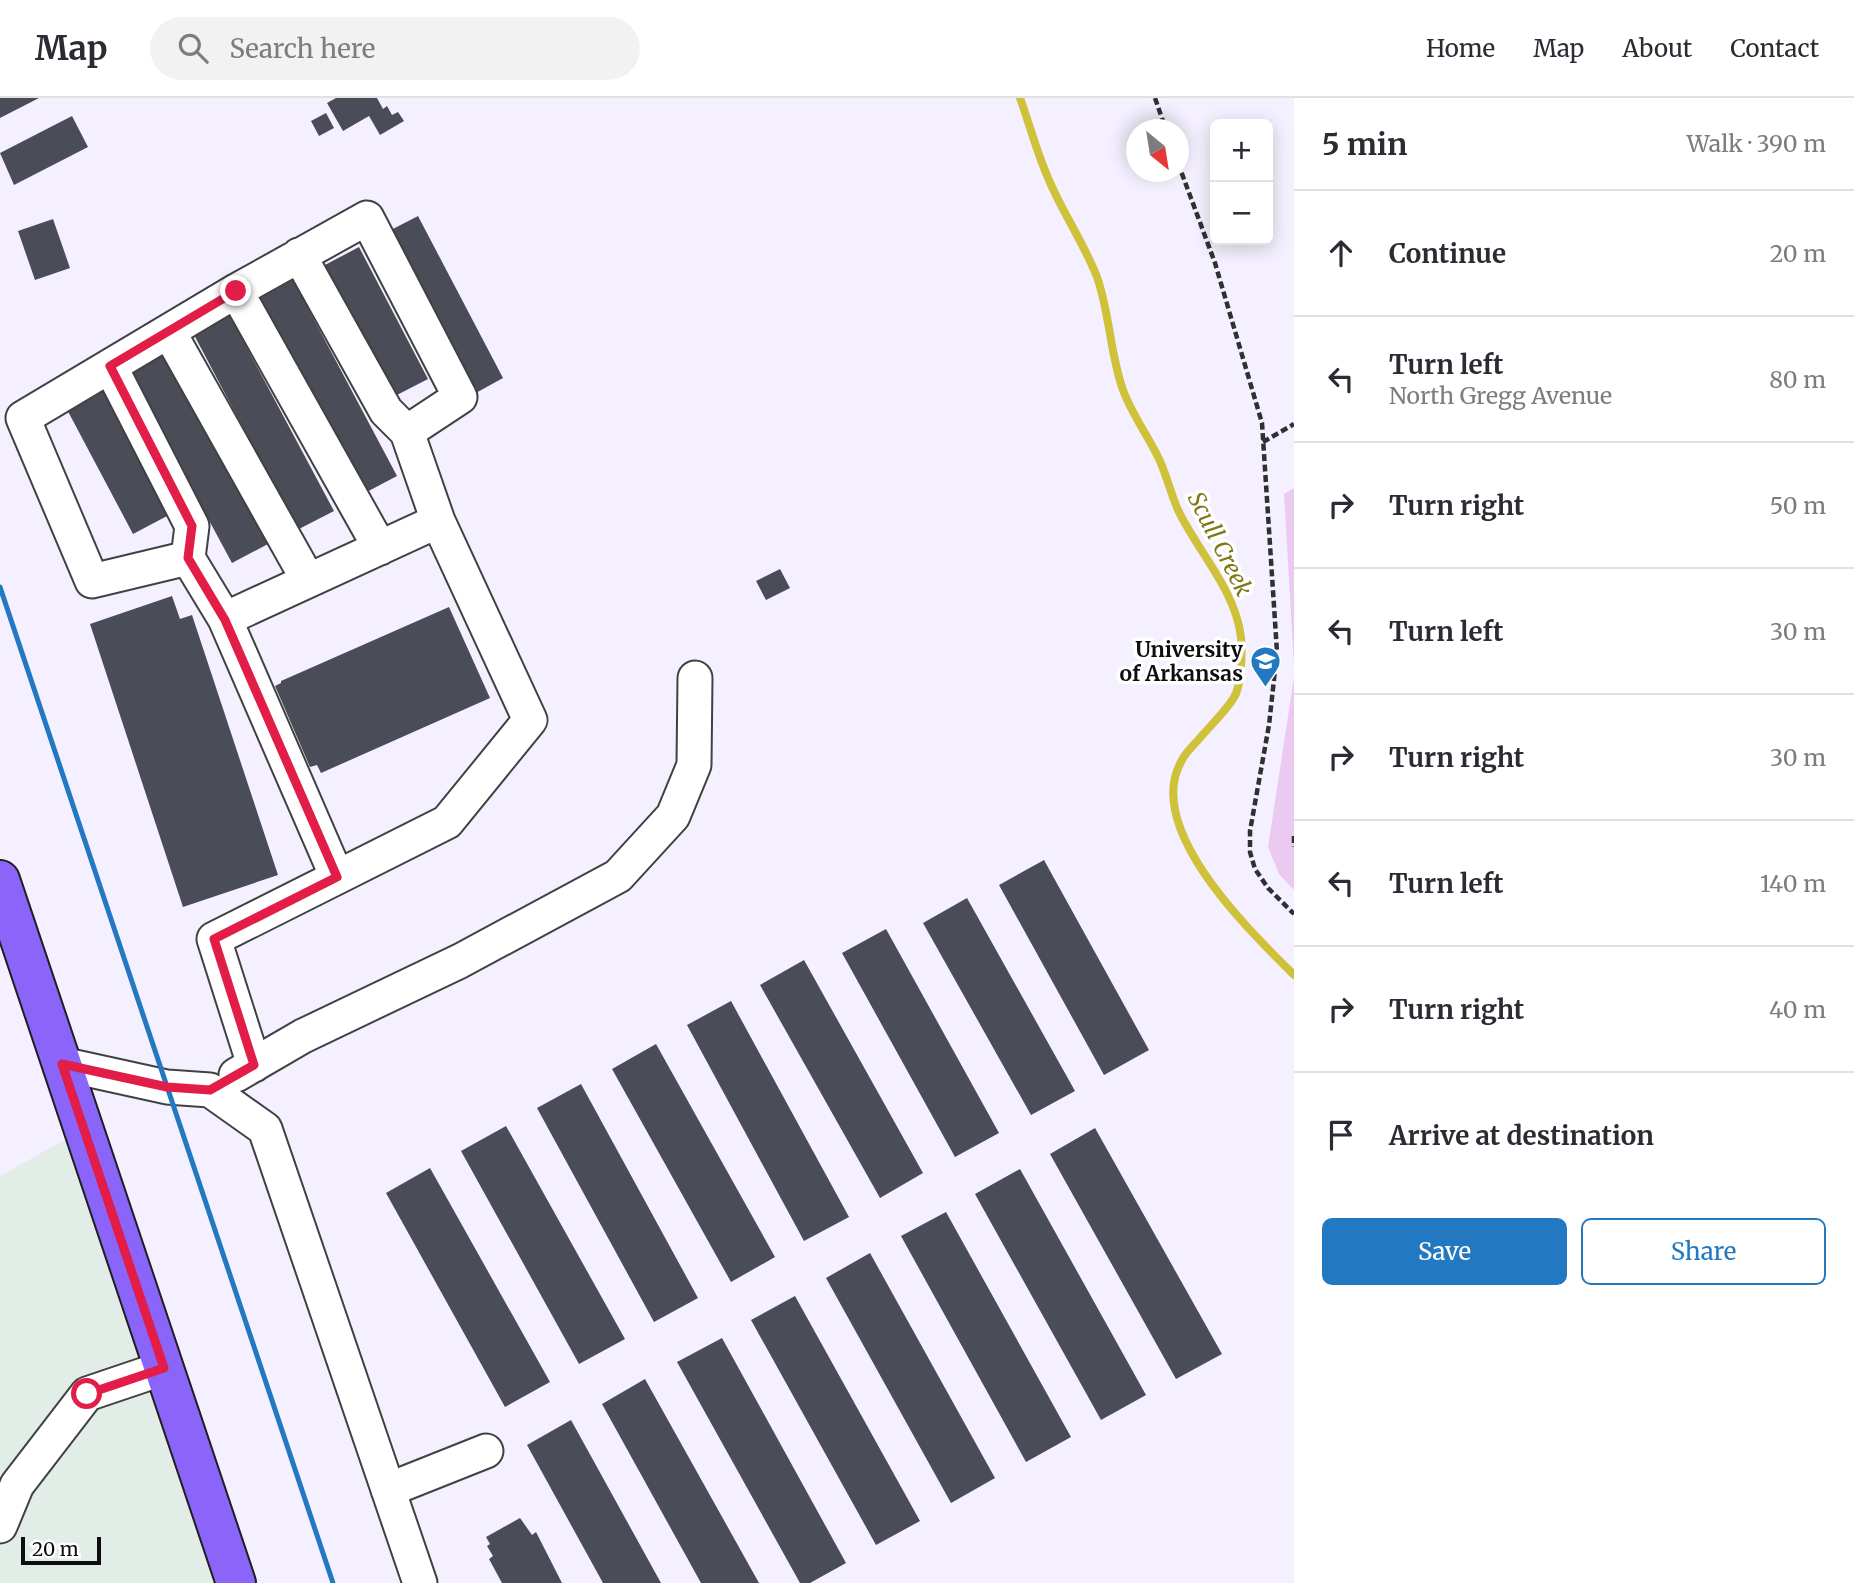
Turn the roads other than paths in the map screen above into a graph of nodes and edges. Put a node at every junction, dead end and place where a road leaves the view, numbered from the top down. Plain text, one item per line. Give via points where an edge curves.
1 (299, 255) junction
2 (236, 291) junction
3 (169, 332) junction
4 (110, 366) junction
5 (407, 432) junction
6 (438, 521) junction
7 (380, 548) junction
8 (188, 558) junction
9 (308, 580) junction
10 (225, 620) junction
11 (695, 678) dead end
12 (337, 877) junction
13 (0, 880) edge
14 (62, 1064) junction
15 (254, 1065) junction
16 (210, 1090) junction
17 (164, 1368) junction
18 (486, 1451) dead end
19 (388, 1490) junction
20 (0, 1526) edge
21 (236, 1583) edge
22 (420, 1583) edge

1 - 2 lane
1 - 5 lane via 386,411
1 - 5 lane via 367,218 460,397
2 - 3 lane
2 - 7 lane
3 - 4 lane
3 - 9 lane
4 - 8 lane via 192,526
4 - 8 lane via 23,418 92,581
5 - 6 lane
6 - 7 lane
6 - 12 lane via 530,720 447,822
7 - 9 lane
8 - 10 lane
9 - 10 lane
10 - 12 lane
11 - 15 lane via 694,765 673,816 618,876
12 - 15 lane via 214,939
13 - 14 main road
14 - 16 lane via 167,1087
14 - 17 main road
15 - 16 lane
16 - 19 lane via 265,1129
17 - 20 lane via 87,1394 17,1485
17 - 21 main road
18 - 19 lane
19 - 22 lane

